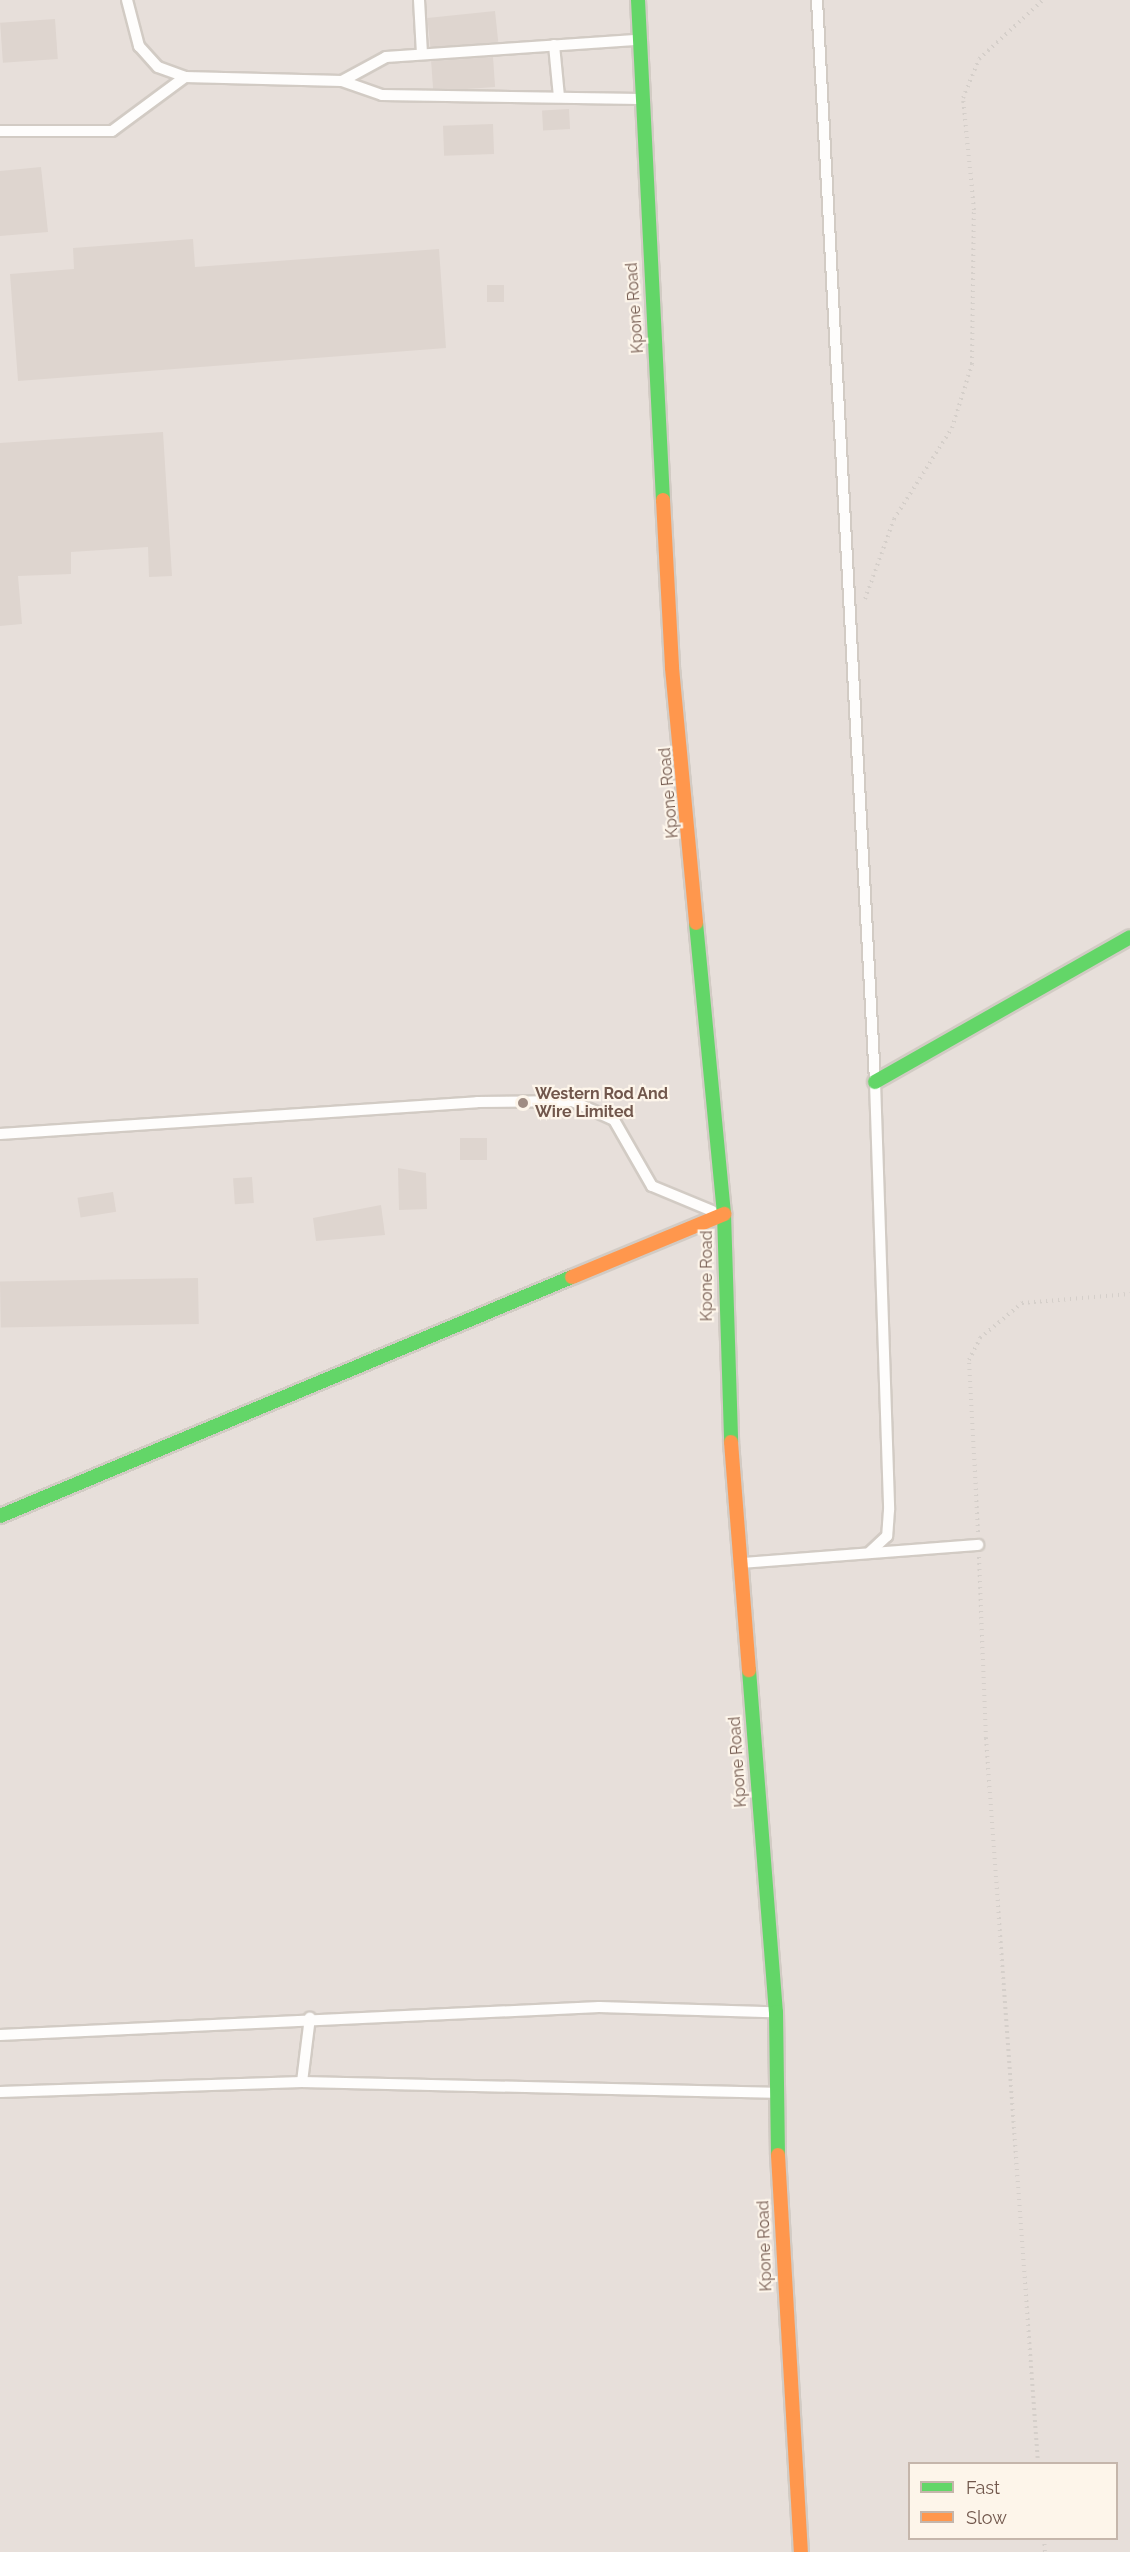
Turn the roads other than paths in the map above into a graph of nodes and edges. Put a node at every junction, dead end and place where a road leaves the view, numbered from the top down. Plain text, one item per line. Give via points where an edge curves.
1 (127, 0) edge
2 (419, 0) edge
3 (638, 0) edge
4 (817, 0) edge
5 (641, 40) junction
6 (554, 45) junction
7 (422, 53) junction
8 (185, 77) junction
9 (342, 81) junction
10 (559, 96) junction
11 (640, 99) junction
12 (0, 132) edge
13 (1130, 937) edge
14 (875, 1082) junction
15 (0, 1134) edge
16 (724, 1214) junction
17 (0, 1516) edge
18 (978, 1545) road end
19 (870, 1552) junction
20 (742, 1563) junction
21 (776, 2012) junction
22 (310, 2017) junction
23 (0, 2035) edge
24 (302, 2082) junction
25 (0, 2092) edge
26 (778, 2093) junction
27 (801, 2552) edge

1 - 8 lane via 140,46 158,67
2 - 7 lane
3 - 5 main road, Kpone Road
4 - 14 lane
5 - 6 lane
5 - 11 main road, Kpone Road
6 - 7 lane
6 - 10 lane
7 - 9 lane via 386,57
8 - 9 lane
8 - 12 lane via 112,130
9 - 10 lane via 382,95
10 - 11 lane
11 - 16 main road, Kpone Road via 672,668 685,765 706,1061
13 - 14 main road
14 - 19 lane via 889,1510 887,1536
15 - 16 lane via 477,1102 572,1101 614,1120 652,1186
16 - 17 main road
16 - 20 main road, Kpone Road via 724,1351
18 - 19 lane
19 - 20 lane
20 - 21 main road, Kpone Road
21 - 22 lane via 599,2007
21 - 26 main road, Kpone Road
22 - 23 lane
22 - 24 lane
24 - 25 lane
24 - 26 lane
26 - 27 main road, Kpone Road via 780,2258

